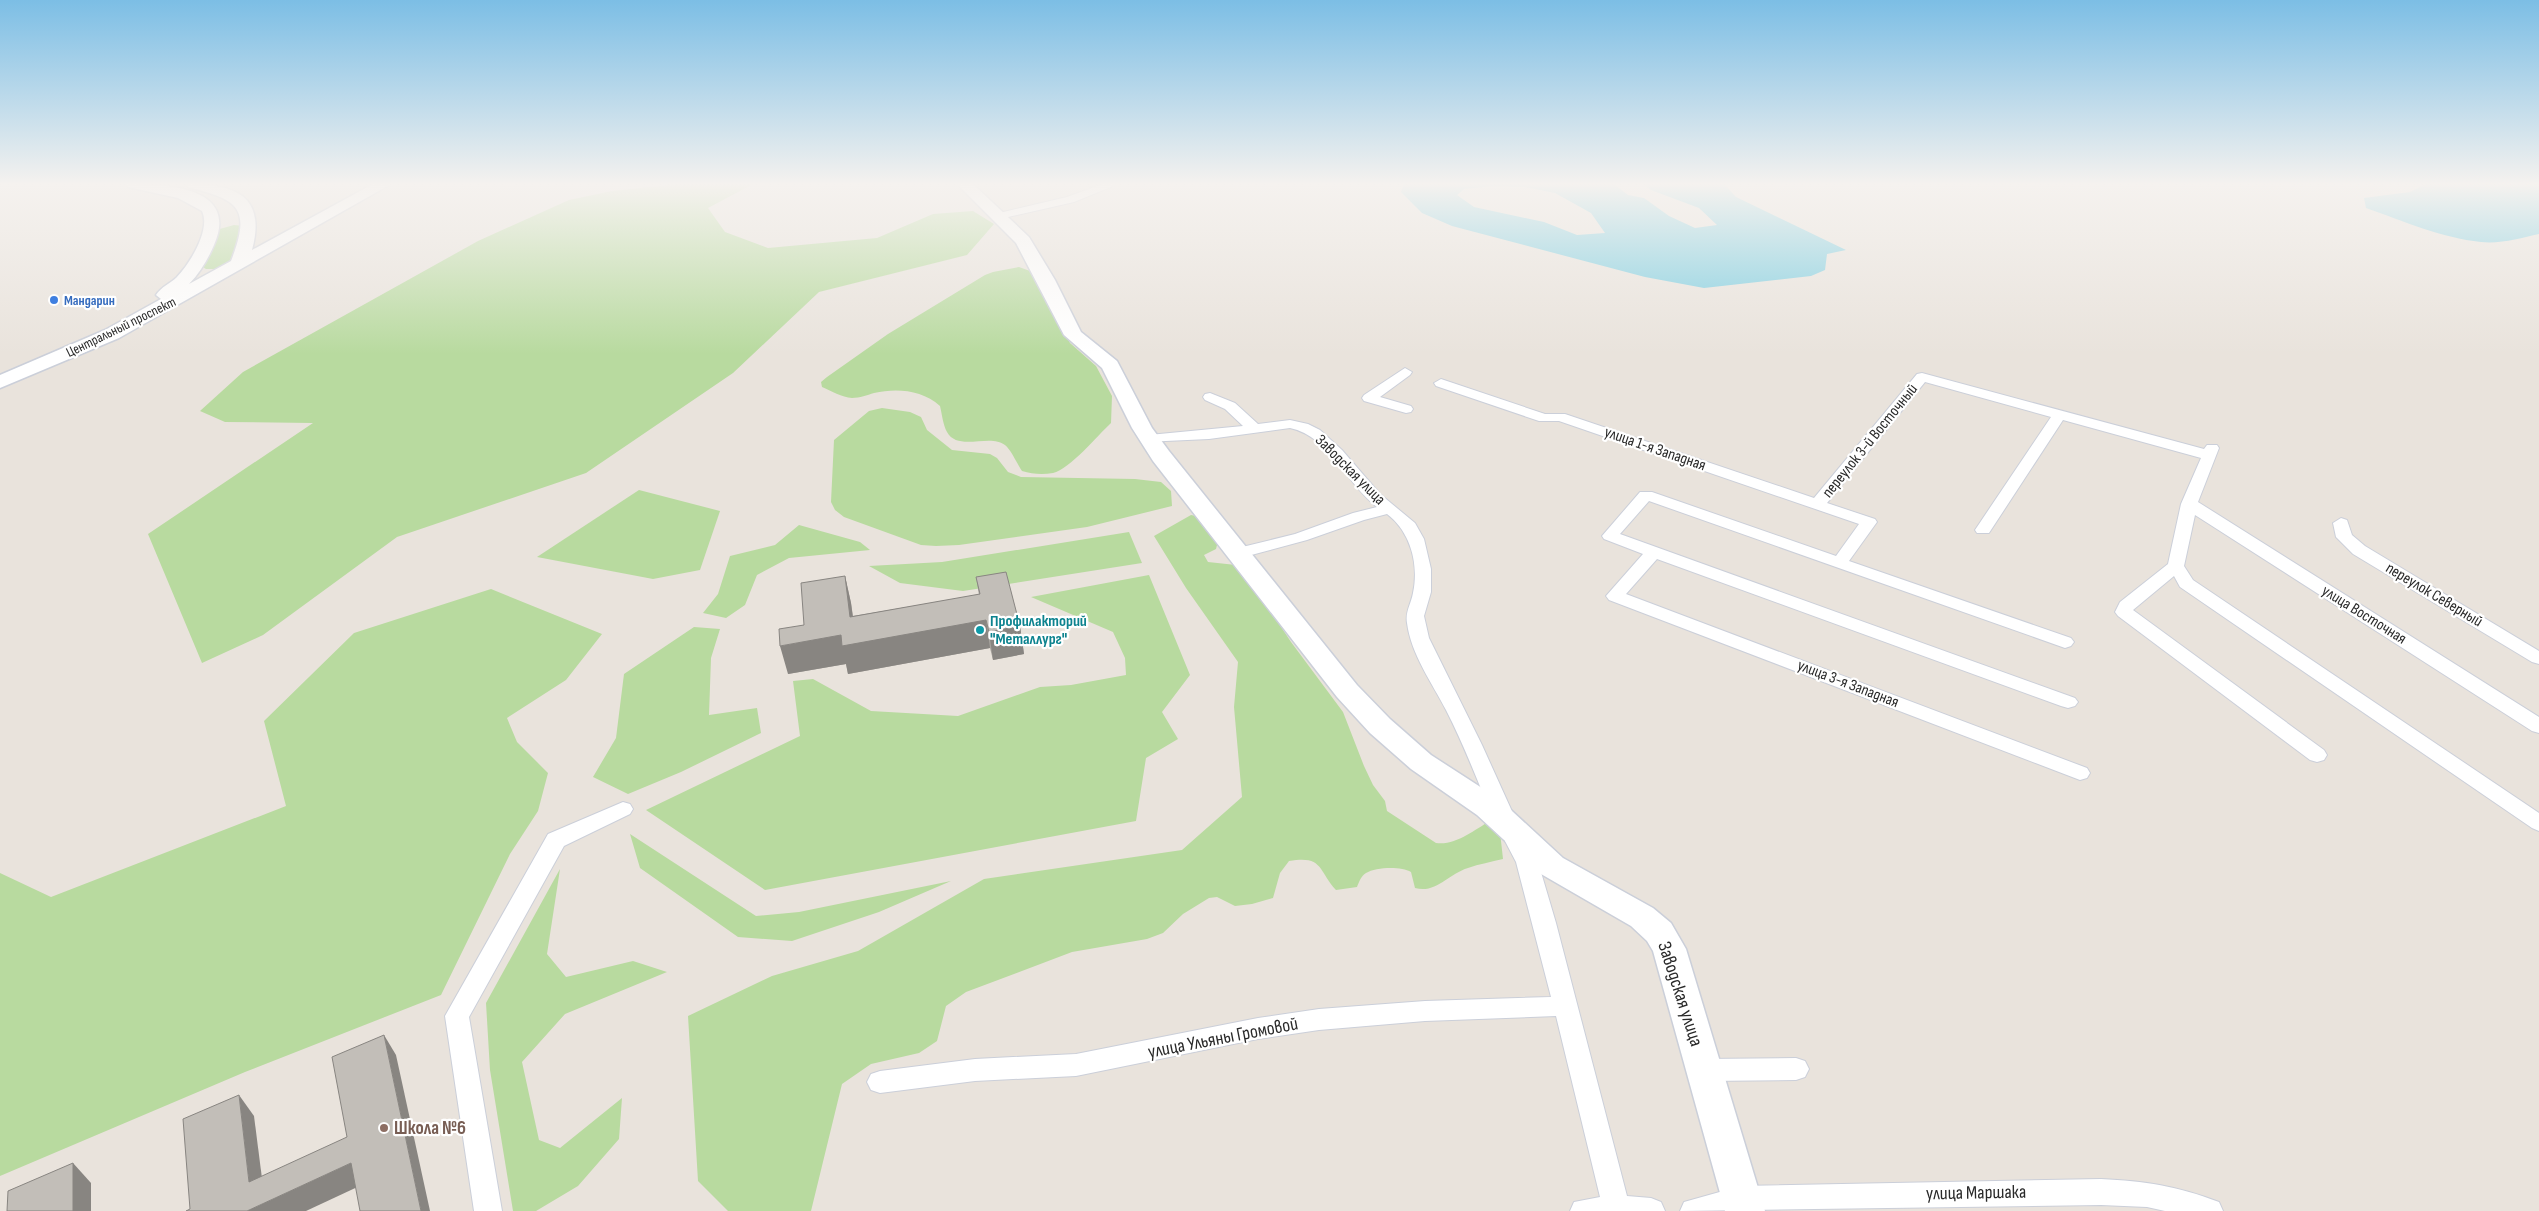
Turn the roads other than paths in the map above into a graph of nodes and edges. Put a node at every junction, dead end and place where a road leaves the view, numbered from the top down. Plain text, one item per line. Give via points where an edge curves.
1 (206, 241) edge
2 (246, 241) edge
3 (283, 241) edge
4 (1023, 241) edge
5 (196, 263) junction
6 (235, 267) junction
7 (1405, 372) dead end
8 (0, 375) edge
9 (0, 382) edge
10 (1441, 383) dead end
11 (1210, 397) dead end
12 (1406, 409) dead end
13 (2059, 415) junction
14 (1255, 429) junction
15 (1149, 439) junction
16 (1818, 504) junction
17 (2188, 504) junction
18 (1390, 509) junction
19 (2342, 524) dead end
20 (1983, 530) dead end
21 (1654, 552) junction
22 (1240, 553) junction
23 (1840, 562) junction
24 (2176, 566) junction
25 (2065, 642) dead end
26 (2538, 658) edge
27 (2068, 702) dead end
28 (2539, 726) edge
29 (2317, 755) dead end
30 (2080, 773) dead end
31 (623, 809) dead end
32 (1506, 822) junction
33 (2539, 823) edge
34 (1566, 1006) junction
35 (1796, 1069) dead end
36 (1704, 1070) junction
37 (880, 1082) dead end
38 (1743, 1205) edge
39 (1616, 1209) edge
40 (488, 1211) edge
41 (1584, 1211) edge
42 (1651, 1211) edge
43 (1694, 1211) edge
44 (2209, 1211) edge

1 - 5 street, Центральный проспект
2 - 6 street via 245,250
3 - 6 street, Центральный проспект
4 - 15 street, Заводская улица via 1073,334 1113,369
5 - 6 street via 194,272 197,274
5 - 8 street, Центральный проспект via 175,287 131,316 60,351
6 - 9 street, Центральный проспект via 112,334
7 - 12 street via 1369,398
10 - 16 street, улица 1-я Западная via 1544,418 1560,417
11 - 14 street via 1230,406
13 - 16 street, переулок 3-й Восточный via 1922,377
13 - 17 street via 2210,452
13 - 20 street
14 - 15 street, Заводская улица
14 - 18 street, Заводская улица via 1290,424 1305,428 1328,446
15 - 22 street, Заводская улица
16 - 23 street, улица 1-я Западная via 1869,522
17 - 24 street
17 - 28 street, улица Восточная
18 - 22 street
18 - 32 street, Заводская улица via 1408,525 1417,544 1422,586 1415,618 1418,630
19 - 26 street, переулок Северный via 2344,537 2359,550
21 - 23 street via 1610,536 1646,495
21 - 27 street
21 - 30 street, улица 3-я Западная via 1615,596
22 - 32 street, Заводская улица via 1347,691 1380,726 1421,762
23 - 25 street
24 - 29 street via 2126,606 2124,612
24 - 33 street via 2186,583
31 - 40 street via 556,840 457,1016
32 - 34 street via 1532,876
32 - 36 street, Заводская улица via 1552,866 1642,917 1659,932 1669,948
34 - 37 street, улица Ульяны Громовой via 1335,1018 1056,1068 990,1069
34 - 39 street
35 - 36 street
36 - 38 street, Заводская улица
38 - 43 street, улица Маршака
38 - 44 street, улица Маршака via 1958,1192 2101,1192 2147,1194
39 - 41 street
39 - 42 street

